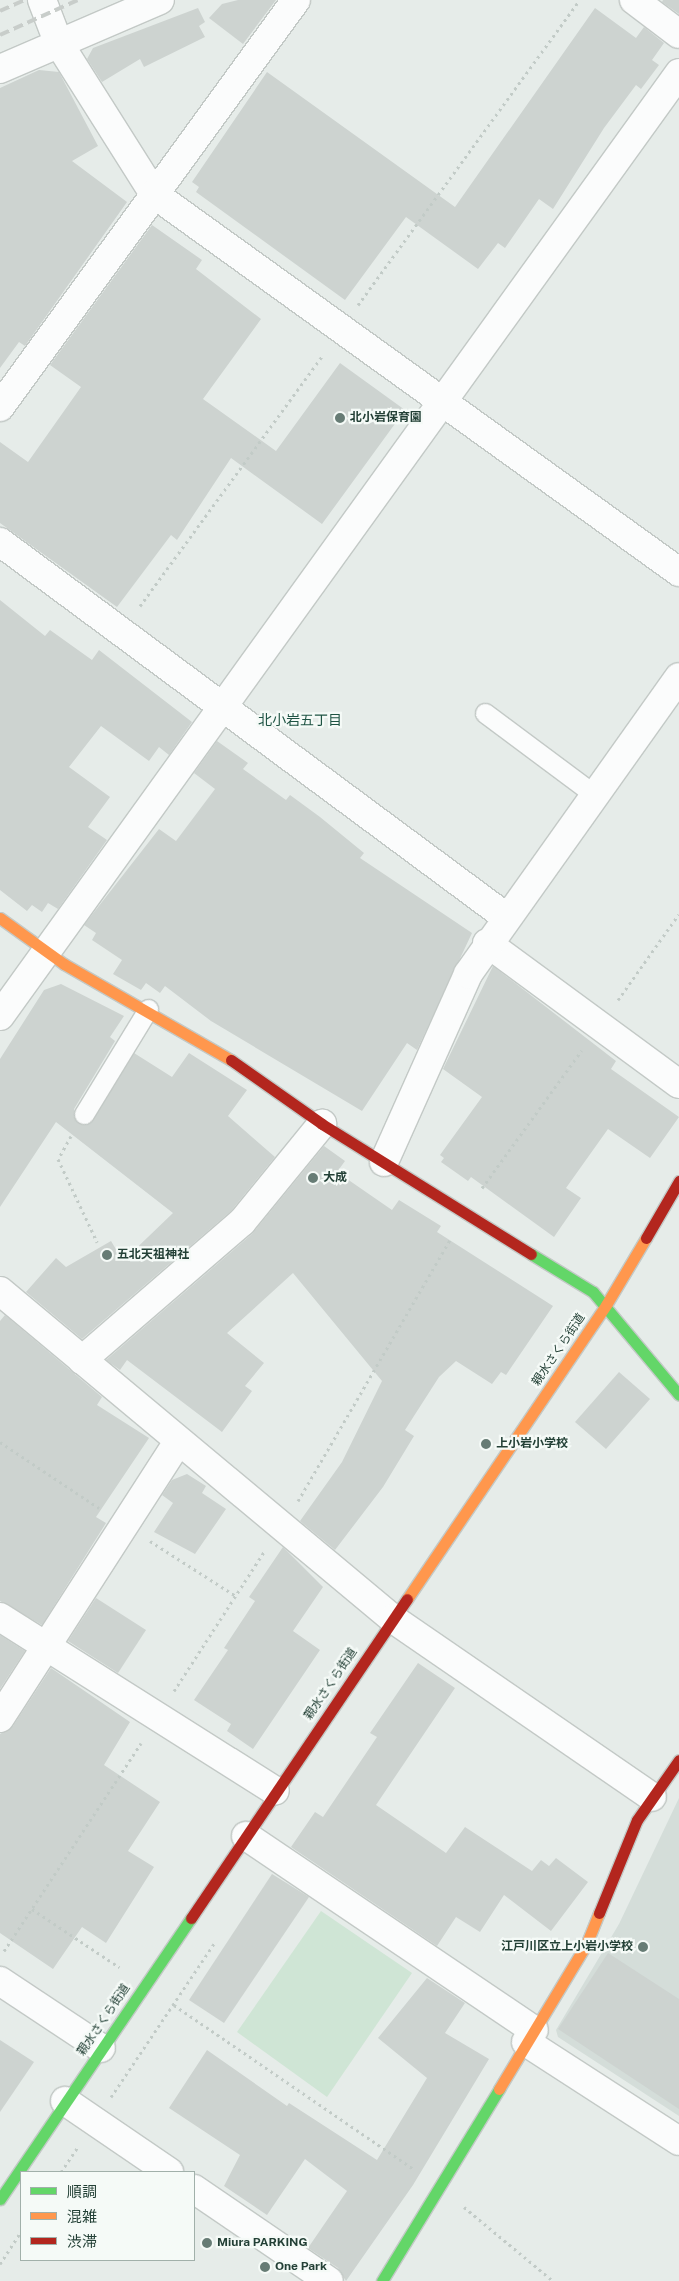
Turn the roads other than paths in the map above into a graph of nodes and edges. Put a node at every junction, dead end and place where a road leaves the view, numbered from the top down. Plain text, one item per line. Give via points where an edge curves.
1 (42, 0) edge
2 (160, 0) edge
3 (296, 0) edge
4 (634, 0) edge
5 (679, 34) edge
6 (58, 42) junction
7 (0, 69) edge
8 (679, 73) edge
9 (154, 194) junction
10 (441, 400) junction
11 (0, 407) edge
12 (0, 542) edge
13 (679, 572) edge
14 (679, 678) edge
15 (221, 706) junction
16 (485, 713) dead end
17 (595, 795) junction
18 (506, 917) junction
19 (0, 918) edge
20 (487, 943) junction
21 (45, 950) junction
22 (148, 1009) junction
23 (0, 1016) edge
24 (679, 1084) edge
25 (84, 1114) road end
26 (322, 1124) junction
27 (384, 1162) junction
28 (679, 1181) edge
29 (0, 1291) edge
30 (606, 1305) junction
31 (82, 1360) junction
32 (679, 1395) edge
33 (178, 1442) junction
34 (0, 1617) edge
35 (393, 1619) junction
36 (46, 1646) junction
37 (0, 1718) edge
38 (679, 1760) edge
39 (275, 1792) junction
40 (652, 1797) junction
41 (246, 1836) junction
42 (0, 1980) edge
43 (530, 2036) junction
44 (101, 2048) junction
45 (66, 2101) junction
46 (679, 2141) edge
47 (169, 2171) edge
48 (195, 2190) edge
49 (0, 2199) edge
50 (328, 2281) edge
51 (382, 2281) edge

1 - 6 street
2 - 6 street
3 - 9 street
4 - 5 street
6 - 7 street
6 - 9 street
8 - 10 street
9 - 10 street
9 - 11 street
10 - 13 street
10 - 15 street
12 - 15 street
14 - 17 street
15 - 18 street
15 - 21 street
16 - 17 lane
17 - 18 street
18 - 20 street
19 - 21 street
20 - 24 street
20 - 27 street via 468,974
21 - 22 street
21 - 23 street
22 - 25 lane
22 - 26 street via 220,1052
26 - 27 street
26 - 31 street via 242,1222
27 - 30 street
28 - 30 street, 親水さくら街道
29 - 31 street
30 - 32 street
30 - 35 street, 親水さくら街道
31 - 33 street
33 - 35 street
33 - 36 street
34 - 36 street
35 - 39 street, 親水さくら街道
35 - 40 street
36 - 37 street
36 - 39 street
38 - 40 street
39 - 41 street, 親水さくら街道
40 - 43 street via 637,1820 586,1945
41 - 43 street
41 - 44 street, 親水さくら街道
42 - 44 street
43 - 46 street
43 - 51 street via 441,2189
44 - 45 street, 親水さくら街道
45 - 47 street
45 - 49 street, 親水さくら街道
48 - 50 street

